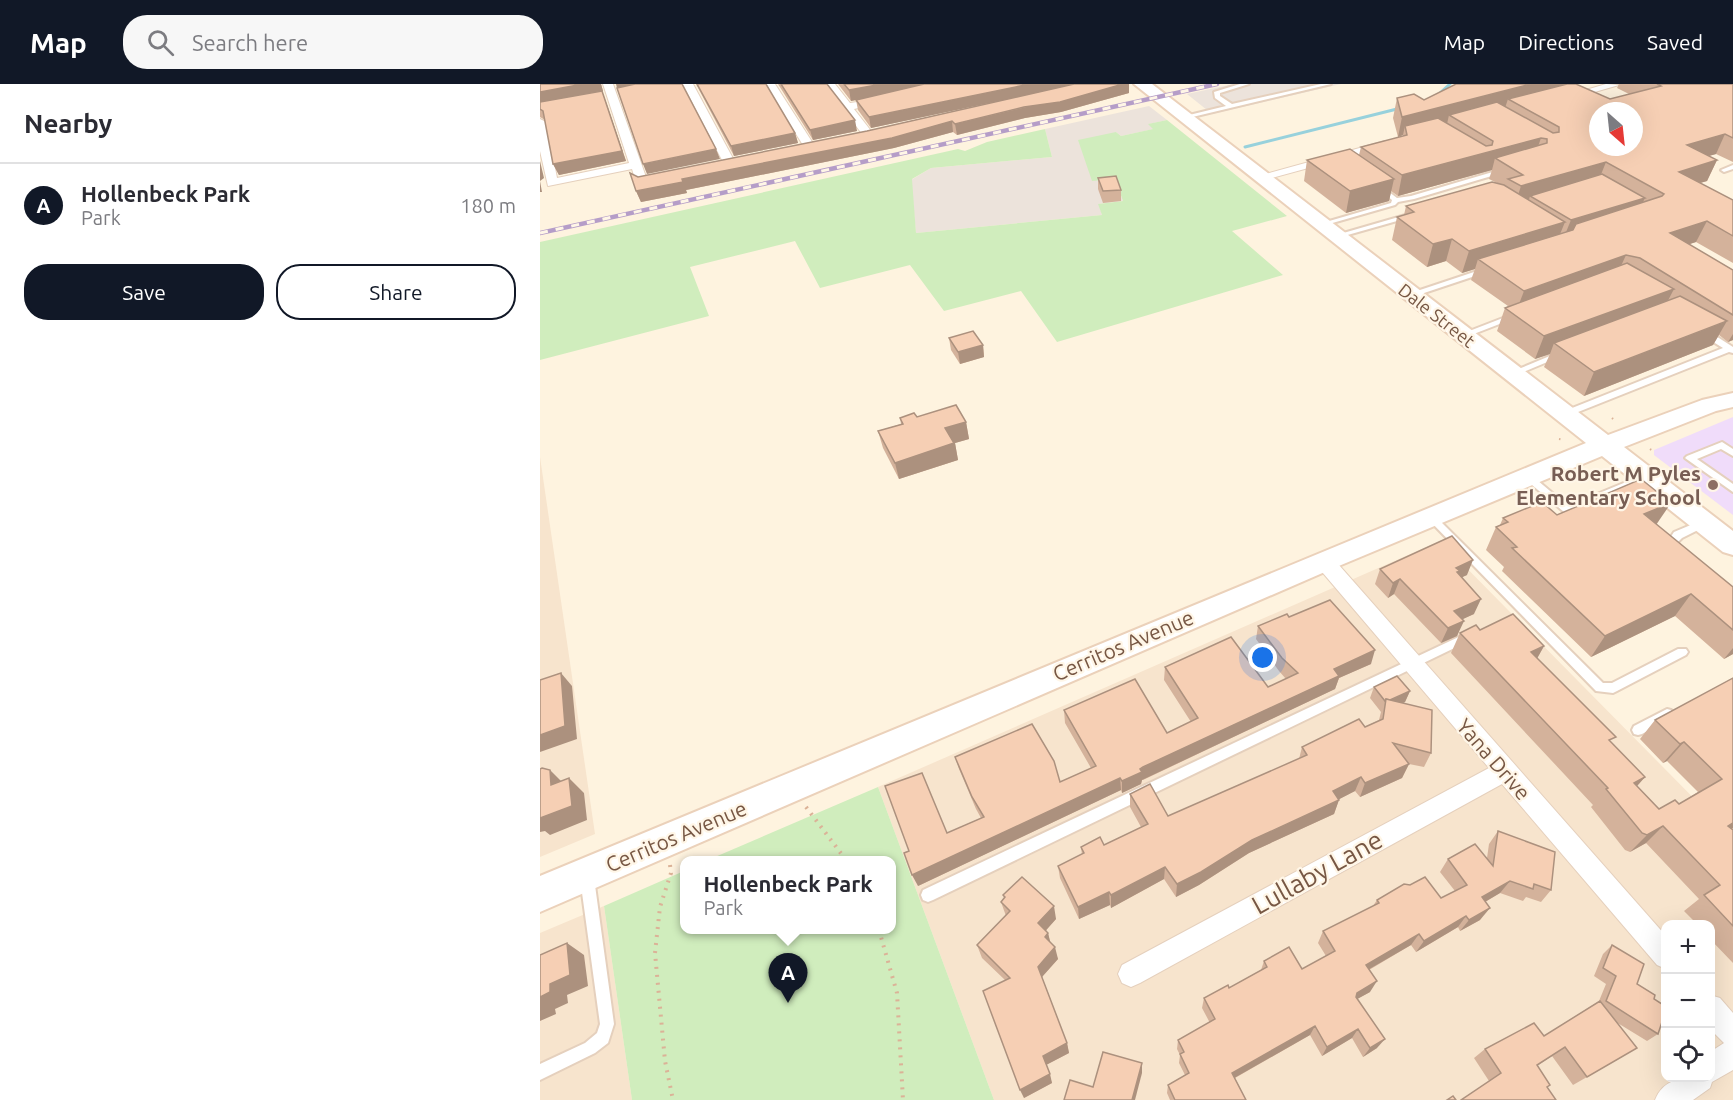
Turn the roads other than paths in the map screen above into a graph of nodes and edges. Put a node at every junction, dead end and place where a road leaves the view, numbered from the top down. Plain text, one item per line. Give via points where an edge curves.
1 (688, 84) edge
2 (770, 84) edge
3 (830, 84) edge
4 (1246, 84) edge
5 (1328, 84) edge
6 (1146, 85) edge
7 (1614, 85) edge
8 (611, 92) edge
9 (893, 98) edge
10 (1558, 99) edge
11 (1231, 106) junction
12 (848, 107) junction
13 (1184, 117) junction
14 (540, 122) edge
15 (870, 136) edge
16 (1400, 140) edge
17 (810, 148) edge
18 (730, 164) edge
19 (635, 165) junction
20 (1733, 167) edge
21 (1514, 168) edge
22 (1724, 170) dead end
23 (675, 175) edge
24 (1261, 177) junction
25 (1371, 182) edge
26 (1396, 200) junction
27 (1413, 214) edge
28 (1340, 227) junction
29 (1497, 267) edge
30 (1412, 294) junction
31 (1518, 315) edge
32 (1700, 330) edge
33 (1463, 335) junction
34 (1731, 350) edge
35 (1568, 352) edge
36 (1513, 373) junction
37 (1733, 385) edge
38 (1721, 402) edge
39 (1565, 414) junction
40 (1605, 446) junction
41 (1733, 453) edge
42 (1528, 477) junction
43 (1646, 477) junction
44 (1733, 489) edge
45 (1431, 518) junction
46 (1705, 523) junction
47 (1733, 545) edge
48 (1682, 556) edge
49 (1324, 561) junction
50 (1476, 633) edge
51 (1682, 652) dead end
52 (1411, 663) junction
53 (1676, 709) edge
54 (1638, 730) dead end
55 (1504, 771) junction
56 (586, 875) junction
57 (540, 894) edge
58 (928, 895) dead end
59 (1661, 951) edge
60 (1131, 974) dead end
61 (1715, 1014) edge
62 (1733, 1034) edge
63 (1733, 1053) edge
64 (1715, 1066) edge
65 (540, 1072) edge
66 (1693, 1082) edge
67 (1669, 1100) edge

1 - 18 street
2 - 17 street
3 - 12 street
4 - 11 lane via 1217,92 1217,97
5 - 11 lane
6 - 13 street, Dale Street
7 - 10 street
8 - 19 street
9 - 12 street
11 - 13 lane
12 - 15 street
13 - 24 street, Dale Street
14 - 19 street via 552,183
16 - 24 street via 1340,160
19 - 23 street via 642,182
20 - 22 lane
21 - 26 lane
24 - 28 street, Dale Street via 1322,224
25 - 26 lane
26 - 28 lane
27 - 28 lane
28 - 30 street, Dale Street
29 - 30 lane
30 - 33 street, Dale Street
31 - 33 lane
32 - 34 lane
33 - 36 street, Dale Street
34 - 39 lane
35 - 36 lane
36 - 39 street, Dale Street
37 - 38 street, Cerritos Avenue
38 - 40 street, Cerritos Avenue
39 - 40 street, Dale Street
40 - 42 street, Cerritos Avenue
40 - 43 street, Dale Street
41 - 44 lane via 1722,445 1690,458
42 - 43 lane via 1567,510
42 - 45 street, Cerritos Avenue
43 - 46 street, Dale Street
45 - 49 street, Cerritos Avenue
45 - 51 lane via 1600,688 1612,688
46 - 47 street, Dale Street
46 - 48 lane via 1673,541 1674,549
49 - 52 street, Yana Drive
49 - 56 street, Cerritos Avenue
50 - 52 lane
52 - 55 street, Yana Drive
52 - 58 lane
53 - 54 lane
55 - 59 street, Yana Drive
55 - 60 street, Lullaby Lane
56 - 57 street, Cerritos Avenue
56 - 65 lane via 607,1024 603,1038 590,1048
61 - 62 street
63 - 64 street
66 - 67 street

